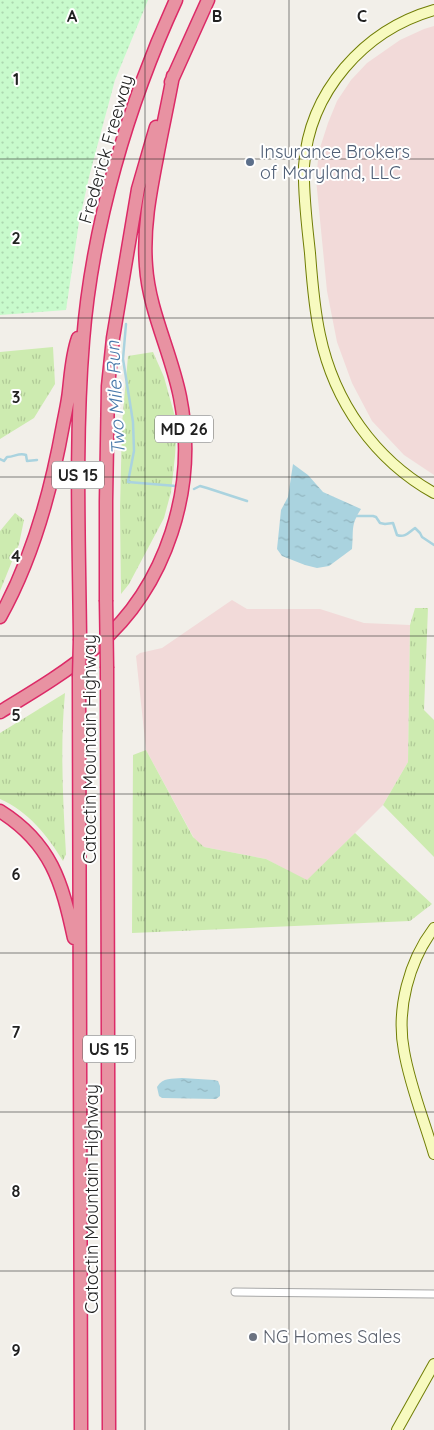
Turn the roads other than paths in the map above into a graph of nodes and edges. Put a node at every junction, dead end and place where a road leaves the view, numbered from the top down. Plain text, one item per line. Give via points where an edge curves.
1 (176, 0) edge
2 (208, 0) edge
3 (434, 10) edge
4 (173, 76) junction
5 (86, 312) junction
6 (434, 493) edge
7 (0, 617) edge
8 (0, 712) edge
9 (0, 811) edge
10 (434, 928) edge
11 (80, 960) junction
12 (434, 1154) edge
13 (235, 1292) dead end
14 (434, 1294) edge
15 (434, 1364) edge
16 (81, 1430) edge
17 (109, 1430) edge
18 (397, 1430) edge

1 - 5 highway, Frederick Freeway / US 15 via 149,63 124,139 99,236
2 - 4 highway, US 15
3 - 6 street via 400,23 378,37 356,54 337,77 313,124 304,177 315,306 323,348 334,381 352,416 371,441 394,465
4 - 8 highway, MD 26 via 148,206 145,247 152,305 176,380 183,419 184,476 177,516 153,575 113,631 68,669
4 - 17 highway, Catoctin Mountain Highway / US 15, bridge via 138,189 108,386
5 - 7 highway via 74,351 63,426 44,508 25,564
5 - 11 highway, Catoctin Mountain Highway / US 15, bridge via 79,433
9 - 11 highway via 35,840 54,868 66,901
10 - 12 street via 420,950 410,976 403,1007 402,1036 411,1081
11 - 16 highway, Catoctin Mountain Highway / US 15
13 - 14 street
15 - 18 street

